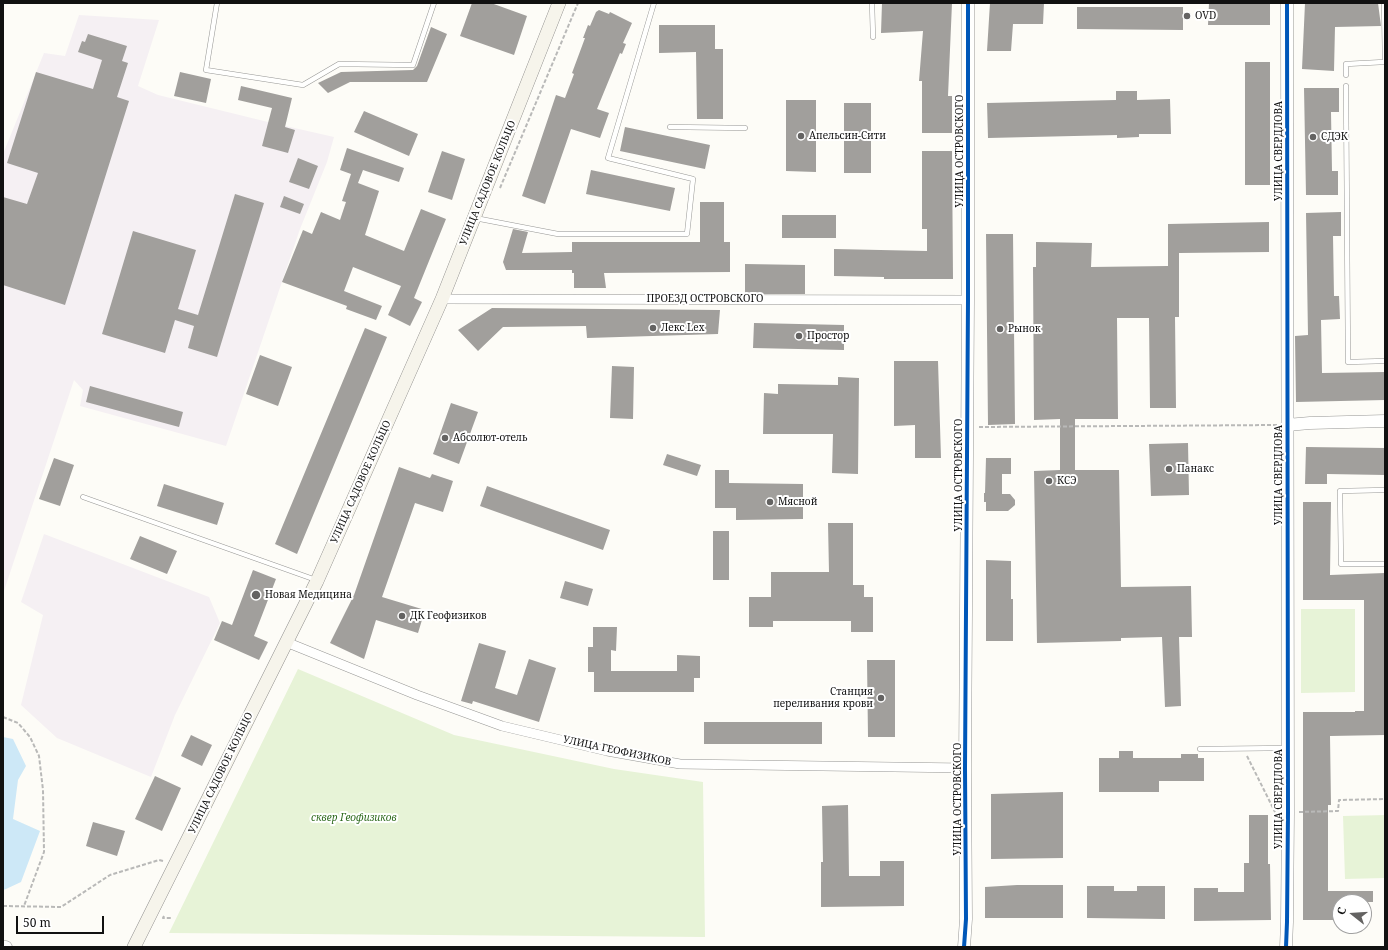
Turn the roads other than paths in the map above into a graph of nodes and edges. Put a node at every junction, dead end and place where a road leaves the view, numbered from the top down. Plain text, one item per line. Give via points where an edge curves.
1 (217, 3) edge
2 (434, 3) edge
3 (559, 3) edge
4 (654, 3) edge
5 (872, 3) edge
6 (968, 3) edge
7 (1287, 3) edge
8 (1384, 3) edge
9 (873, 38) dead end
10 (1385, 62) edge
11 (1346, 75) dead end
12 (1346, 86) dead end
13 (670, 127) dead end
14 (744, 128) dead end
15 (474, 218) junction
16 (442, 299) junction
17 (968, 300) junction
18 (1385, 361) edge
19 (1385, 421) edge
20 (1287, 425) junction
21 (1385, 490) edge
22 (83, 497) dead end
23 (1385, 564) edge
24 (318, 581) junction
25 (286, 642) junction
26 (1288, 748) junction
27 (1200, 749) dead end
28 (965, 768) junction
29 (134, 947) edge
30 (964, 947) edge
31 (1286, 947) edge

1 - 2 lane via 206,70 303,85 339,64 413,65
3 - 15 main road, УЛИЦА САДОВОЕ КОЛЬЦО
4 - 15 lane via 608,158 693,179 688,234 558,234
5 - 9 lane
6 - 17 street, УЛИЦА ОСТРОВСКОГО
7 - 20 street, УЛИЦА СВЕРДЛОВА
8 - 10 lane
10 - 11 lane via 1346,64
12 - 18 lane via 1348,362
13 - 14 lane
15 - 16 main road, УЛИЦА САДОВОЕ КОЛЬЦО
16 - 17 street, ПРОЕЗД ОСТРОВСКОГО
16 - 24 main road, УЛИЦА САДОВОЕ КОЛЬЦО
17 - 28 street, УЛИЦА ОСТРОВСКОГО
19 - 20 street
20 - 26 street, УЛИЦА СВЕРДЛОВА
21 - 23 lane via 1340,491 1341,564
22 - 24 lane
24 - 25 main road, УЛИЦА САДОВОЕ КОЛЬЦО
25 - 28 street, УЛИЦА ГЕОФИЗИКОВ via 502,726 622,754 680,764
25 - 29 main road, УЛИЦА САДОВОЕ КОЛЬЦО
26 - 27 lane
26 - 31 street, УЛИЦА СВЕРДЛОВА via 1282,812
28 - 30 street, УЛИЦА ОСТРОВСКОГО

